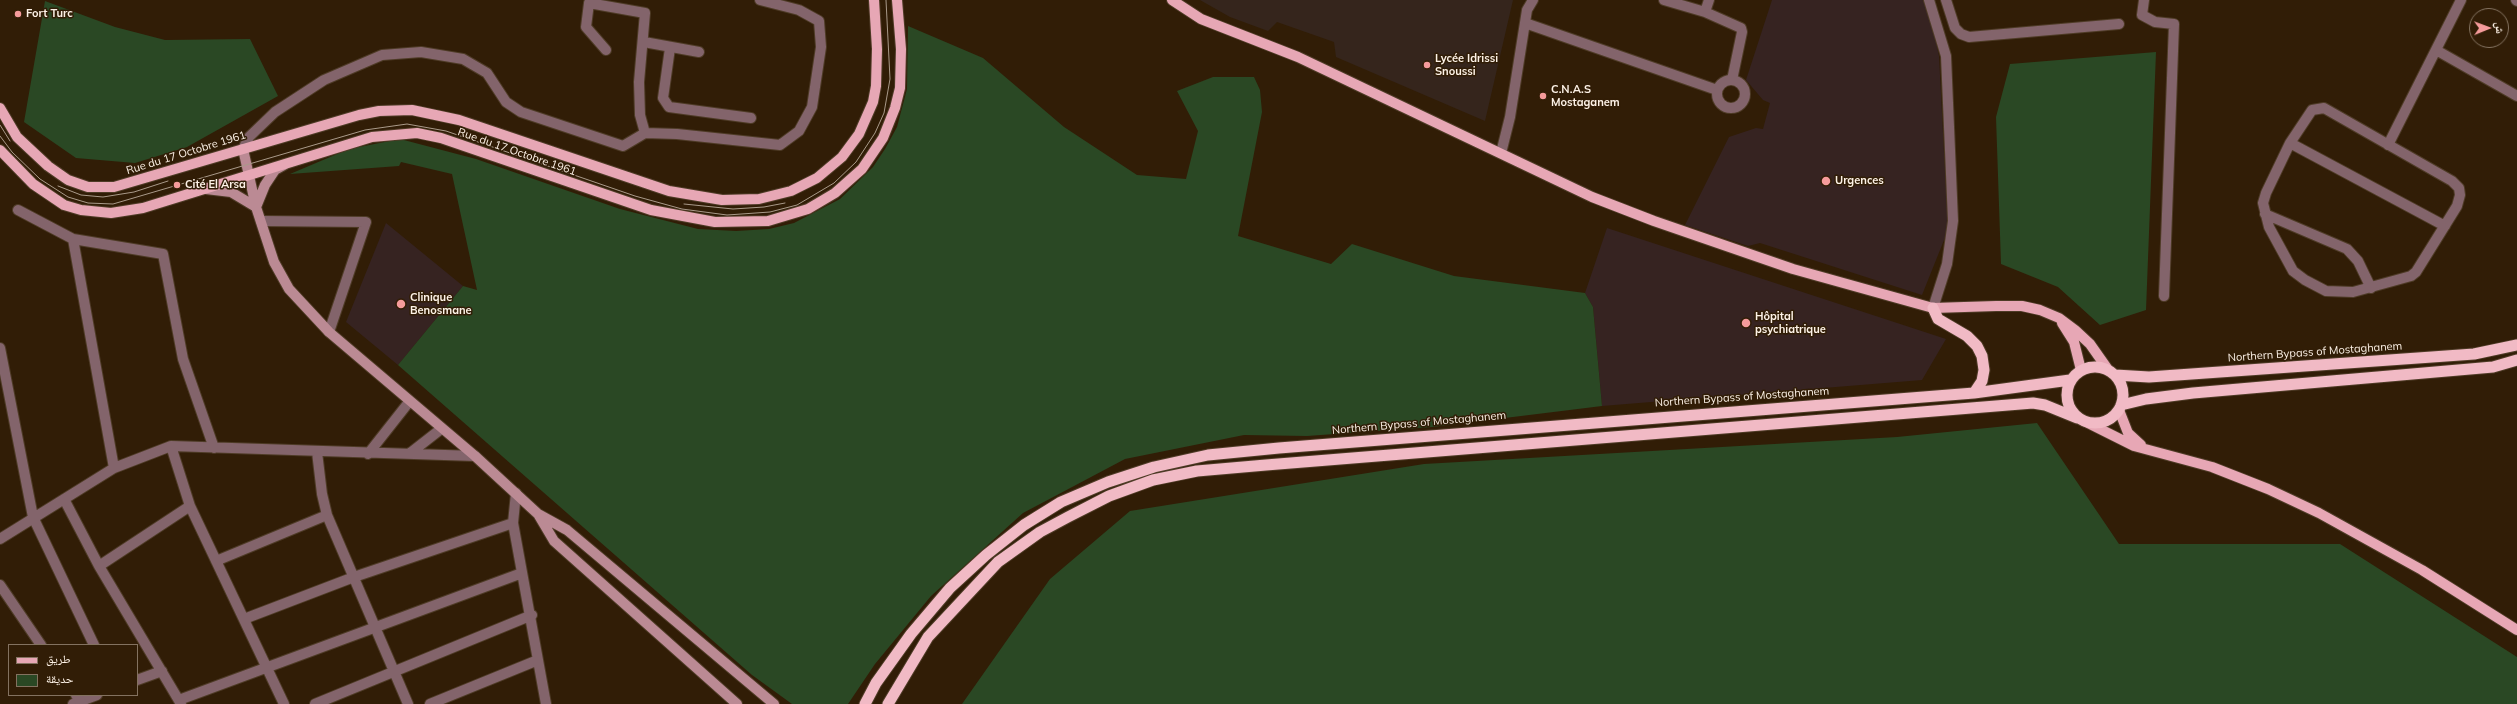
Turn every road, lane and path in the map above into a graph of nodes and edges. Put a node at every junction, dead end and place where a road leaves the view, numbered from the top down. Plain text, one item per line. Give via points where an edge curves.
1 (760, 0) edge
2 (874, 0) edge
3 (897, 0) edge
4 (1172, 0) edge
5 (1533, 0) edge
6 (1664, 0) edge
7 (1709, 0) edge
8 (1929, 0) edge
9 (1946, 0) edge
10 (2144, 0) edge
11 (2468, 0) edge
12 (2460, 4) edge
13 (1705, 12) junction
14 (1525, 23) junction
15 (2119, 24) dead end
16 (644, 42) junction
17 (670, 48) junction
18 (606, 50) dead end
19 (2436, 50) junction
20 (699, 52) dead end
21 (1732, 80) junction
22 (1717, 90) junction
23 (2517, 96) edge
24 (0, 108) edge
25 (751, 118) dead end
26 (644, 133) junction
27 (2290, 143) junction
28 (2388, 145) junction
29 (243, 149) junction
30 (0, 150) edge
31 (1501, 153) junction
32 (285, 164) junction
33 (248, 175) junction
34 (206, 189) junction
35 (256, 207) junction
36 (18, 210) dead end
37 (2265, 214) junction
38 (261, 221) junction
39 (2445, 226) junction
40 (73, 240) junction
41 (2371, 288) junction
42 (2164, 296) dead end
43 (1933, 308) junction
44 (2059, 318) junction
45 (329, 332) junction
46 (2517, 345) edge
47 (0, 348) edge
48 (2517, 360) edge
49 (2081, 370) junction
50 (2, 372) edge
51 (2112, 373) junction
52 (2070, 380) junction
53 (1974, 393) junction
54 (409, 402) junction
55 (2120, 408) junction
56 (2081, 420) junction
57 (441, 429) junction
58 (171, 446) junction
59 (214, 448) junction
60 (2149, 451) junction
61 (317, 452) junction
62 (368, 454) junction
63 (409, 454) junction
64 (475, 456) junction
65 (114, 468) junction
66 (516, 493) junction
67 (64, 499) junction
68 (190, 506) junction
69 (538, 514) junction
70 (327, 515) junction
71 (33, 518) junction
72 (513, 523) junction
73 (0, 538) edge
74 (216, 561) junction
75 (99, 566) junction
76 (522, 573) junction
77 (354, 577) junction
78 (0, 585) edge
79 (532, 616) junction
80 (244, 619) junction
81 (375, 628) junction
82 (2517, 630) edge
83 (40, 644) edge
84 (94, 644) edge
85 (538, 660) junction
86 (267, 668) junction
87 (162, 671) junction
88 (394, 671) junction
89 (138, 680) edge
90 (94, 696) edge
91 (78, 701) edge
92 (180, 702) edge
93 (284, 704) edge
94 (315, 704) edge
95 (408, 704) edge
96 (430, 704) edge
97 (546, 704) edge
98 (737, 704) edge
99 (774, 704) edge
100 (865, 704) edge
101 (888, 704) edge

1 - 26 street via 799,10 820,21 821,47 812,107 799,131 780,145
2 - 29 main road, Rue du 17 Octobre 1961 via 876,86 859,134 842,156 817,178 775,196 722,200 675,193 459,120 412,110 380,111 359,115
3 - 32 main road, Rue du 17 Octobre 1961 via 901,49 900,88 883,138 862,169 835,193 808,209 781,218 734,223 674,216 441,138 417,133 372,137
4 - 31 main road via 1201,19 1298,57
5 - 14 street via 1527,10
6 - 13 street
7 - 13 street
8 - 43 street via 1946,56 1953,221 1947,264
9 - 15 street via 1955,28 1968,37
10 - 42 street via 2142,15 2155,22 2174,24
11 - 12 street
12 - 19 street
13 - 21 street via 1741,28
14 - 22 street
14 - 31 street via 1510,117
16 - 17 street
16 - 18 street via 645,13 589,3 586,27
16 - 26 street via 639,82 640,115
17 - 20 street
17 - 25 street via 663,98 669,107
19 - 23 street
19 - 28 street
21 - 22 street via 1723,82
21 - 22 street via 1741,84 1745,92 1744,101 1737,108 1728,109 1720,104
24 - 29 main road, Rue du 17 Octobre 1961 via 17,137 48,166 68,180 88,187 114,187
26 - 29 street via 623,146 521,112 506,102 487,73 463,59 420,52 382,55 324,80 275,112 248,137
27 - 28 street via 2312,110 2324,108
27 - 37 street via 2266,192
27 - 39 street
28 - 39 street via 2452,181 2459,188 2457,206
29 - 33 main road
30 - 34 main road, Rue du 17 Octobre 1961 via 19,171 49,196 64,205 81,210 97,213 125,212
31 - 43 main road via 1592,197 1654,221 1793,269
32 - 33 main road, Rue du 17 Octobre 1961
32 - 35 main road via 275,170 265,185
33 - 34 main road, Rue du 17 Octobre 1961
33 - 35 main road
34 - 35 main road via 231,192
35 - 38 main road
36 - 40 street
37 - 41 street via 2347,249 2358,261
37 - 41 street via 2269,227 2293,271 2305,280 2326,291 2334,292 2353,292
38 - 45 main road via 274,262 289,289
38 - 45 street via 366,222
39 - 41 street via 2416,272 2411,276
40 - 59 street via 160,252 164,256 183,359
40 - 65 street
43 - 44 main road via 2022,306
43 - 53 highway via 1938,319 1967,336 1982,356 1982,381
44 - 49 main road via 2074,342
44 - 51 main road via 2090,344
45 - 54 main road
46 - 51 highway, Northern Bypass of Mostaghanem via 2474,354 2149,378
47 - 50 street
48 - 55 highway via 2493,367 2193,393 2146,399
49 - 51 highway via 2095,367
49 - 52 highway
50 - 71 street
51 - 55 highway via 2123,390
52 - 53 highway, Northern Bypass of Mostaghanem
52 - 56 highway via 2067,388 2068,404
53 - 100 highway, Northern Bypass of Mostaghanem via 1271,448 1208,454 1154,467 1108,482 1061,502 1024,525 986,555 950,588 911,634 876,683
54 - 57 main road
54 - 62 street
55 - 56 highway via 2105,422
55 - 60 main road via 2128,433
56 - 60 main road
56 - 101 highway via 2045,405 2033,403 1220,469 1153,480 1109,496 1068,517 1040,532 998,562 928,637
57 - 63 street
57 - 64 main road
58 - 59 street
58 - 65 street
58 - 68 street
59 - 61 street
60 - 82 main road via 2212,467 2319,513 2422,570
61 - 62 street
61 - 70 street
62 - 63 street
63 - 64 street
64 - 66 main road
65 - 67 street
66 - 69 main road
66 - 72 street
67 - 71 street
67 - 75 street
68 - 74 street
68 - 75 street
69 - 98 main road via 554,541
69 - 99 main road via 567,530
70 - 74 street
70 - 77 street
71 - 73 street
71 - 84 street
72 - 76 street
72 - 77 street
74 - 80 street
75 - 87 street
76 - 79 street
76 - 81 street
77 - 80 street
77 - 81 street
78 - 83 street
79 - 85 street
79 - 88 street
80 - 86 street
81 - 86 street
81 - 88 street
85 - 96 street
85 - 97 street
86 - 92 street
86 - 93 street
87 - 89 street
87 - 92 street
88 - 94 street
88 - 95 street
90 - 91 street

